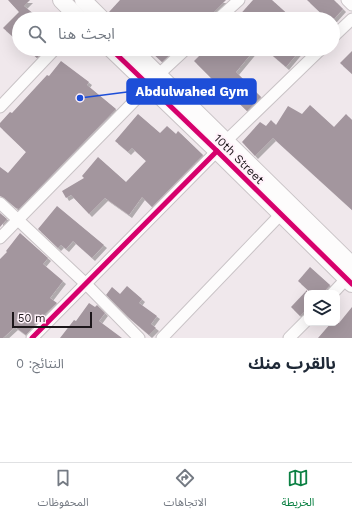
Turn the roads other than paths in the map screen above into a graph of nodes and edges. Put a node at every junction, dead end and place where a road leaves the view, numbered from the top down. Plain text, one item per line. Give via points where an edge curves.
1 (61, 0) edge
2 (239, 0) edge
3 (346, 0) edge
4 (352, 5) edge
5 (88, 7) edge
6 (226, 12) edge
7 (352, 19) edge
8 (340, 30) edge
9 (48, 56) edge
10 (121, 56) edge
11 (137, 56) edge
12 (179, 56) edge
13 (314, 56) edge
14 (154, 80) junction
15 (0, 106) edge
16 (221, 146) junction
17 (0, 203) edge
18 (281, 214) junction
19 (17, 220) junction
20 (0, 238) edge
21 (350, 276) edge
22 (85, 284) junction
23 (336, 290) edge
24 (304, 323) edge
25 (32, 338) edge
26 (140, 338) edge
27 (162, 338) edge
28 (289, 338) edge

1 - 5 street
2 - 6 street
3 - 4 street
7 - 8 street
9 - 15 street
10 - 14 street, 10th Street
11 - 14 street, 10th Street
12 - 14 street
13 - 16 street
14 - 16 street, 10th Street
14 - 19 street
16 - 18 street, 10th Street
16 - 21 street, 10th Street
16 - 22 street
17 - 19 street
18 - 21 street, 10th Street
18 - 27 street
19 - 20 street
19 - 22 street
21 - 23 street
22 - 25 street
22 - 26 street
24 - 28 street

